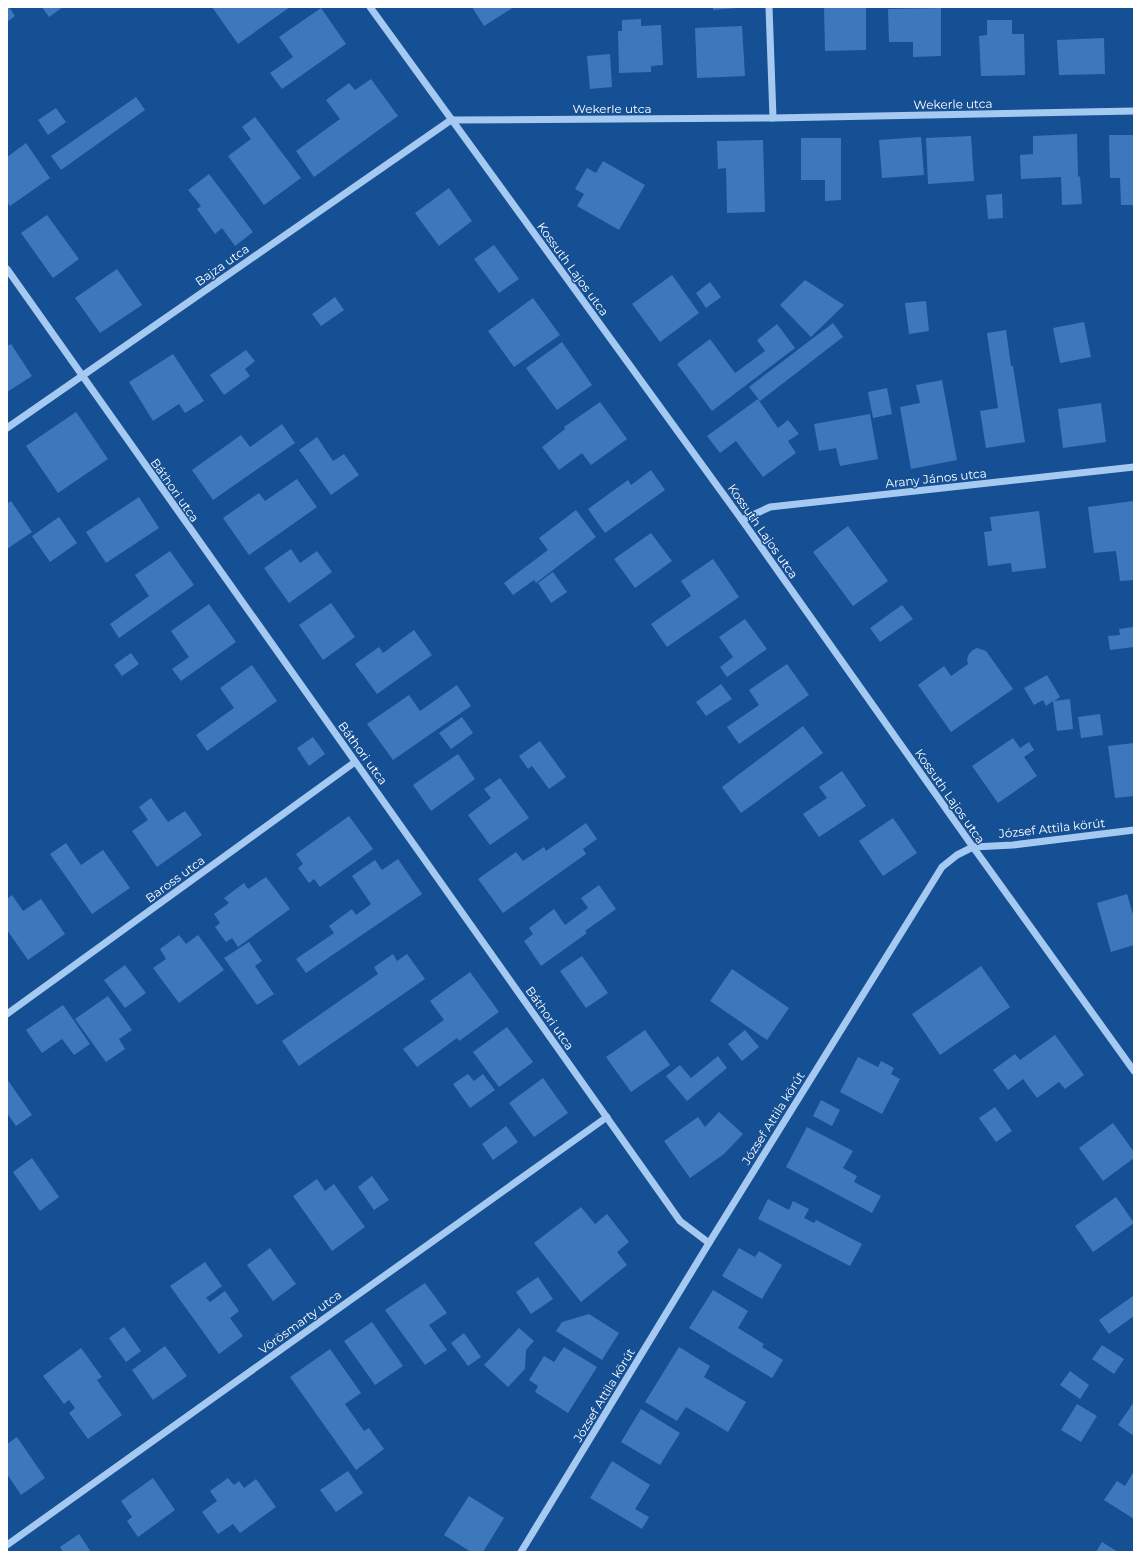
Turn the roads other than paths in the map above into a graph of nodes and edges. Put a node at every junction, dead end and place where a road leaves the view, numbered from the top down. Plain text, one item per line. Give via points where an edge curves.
1 (370, 7) edge
2 (769, 7) edge
3 (1134, 111) edge
4 (773, 118) junction
5 (451, 120) junction
6 (7, 269) edge
7 (82, 375) junction
8 (7, 428) edge
9 (1134, 468) edge
10 (742, 520) junction
11 (355, 762) junction
12 (1134, 830) edge
13 (973, 847) junction
14 (7, 1014) edge
15 (1134, 1071) edge
16 (606, 1116) junction
17 (709, 1243) junction
18 (7, 1546) edge
19 (521, 1552) edge

1 - 5 street, Kossuth Lajos utca
2 - 4 street
3 - 4 street, Wekerle utca
4 - 5 street, Wekerle utca
5 - 7 street, Bajza utca
5 - 10 street, Kossuth Lajos utca
6 - 7 street, Báthori utca
7 - 8 street, Bajza utca
7 - 11 street, Báthori utca
9 - 10 street, Arany János utca via 770,507
10 - 13 street, Kossuth Lajos utca
11 - 14 street, Baross utca
11 - 16 street, Báthori utca
12 - 13 street, József Attila körút via 1013,845
13 - 15 street, Kossuth Lajos utca
13 - 17 street, József Attila körút via 942,867
16 - 17 street, Báthori utca via 680,1221
16 - 18 street, Vörösmarty utca
17 - 19 street, József Attila körút

